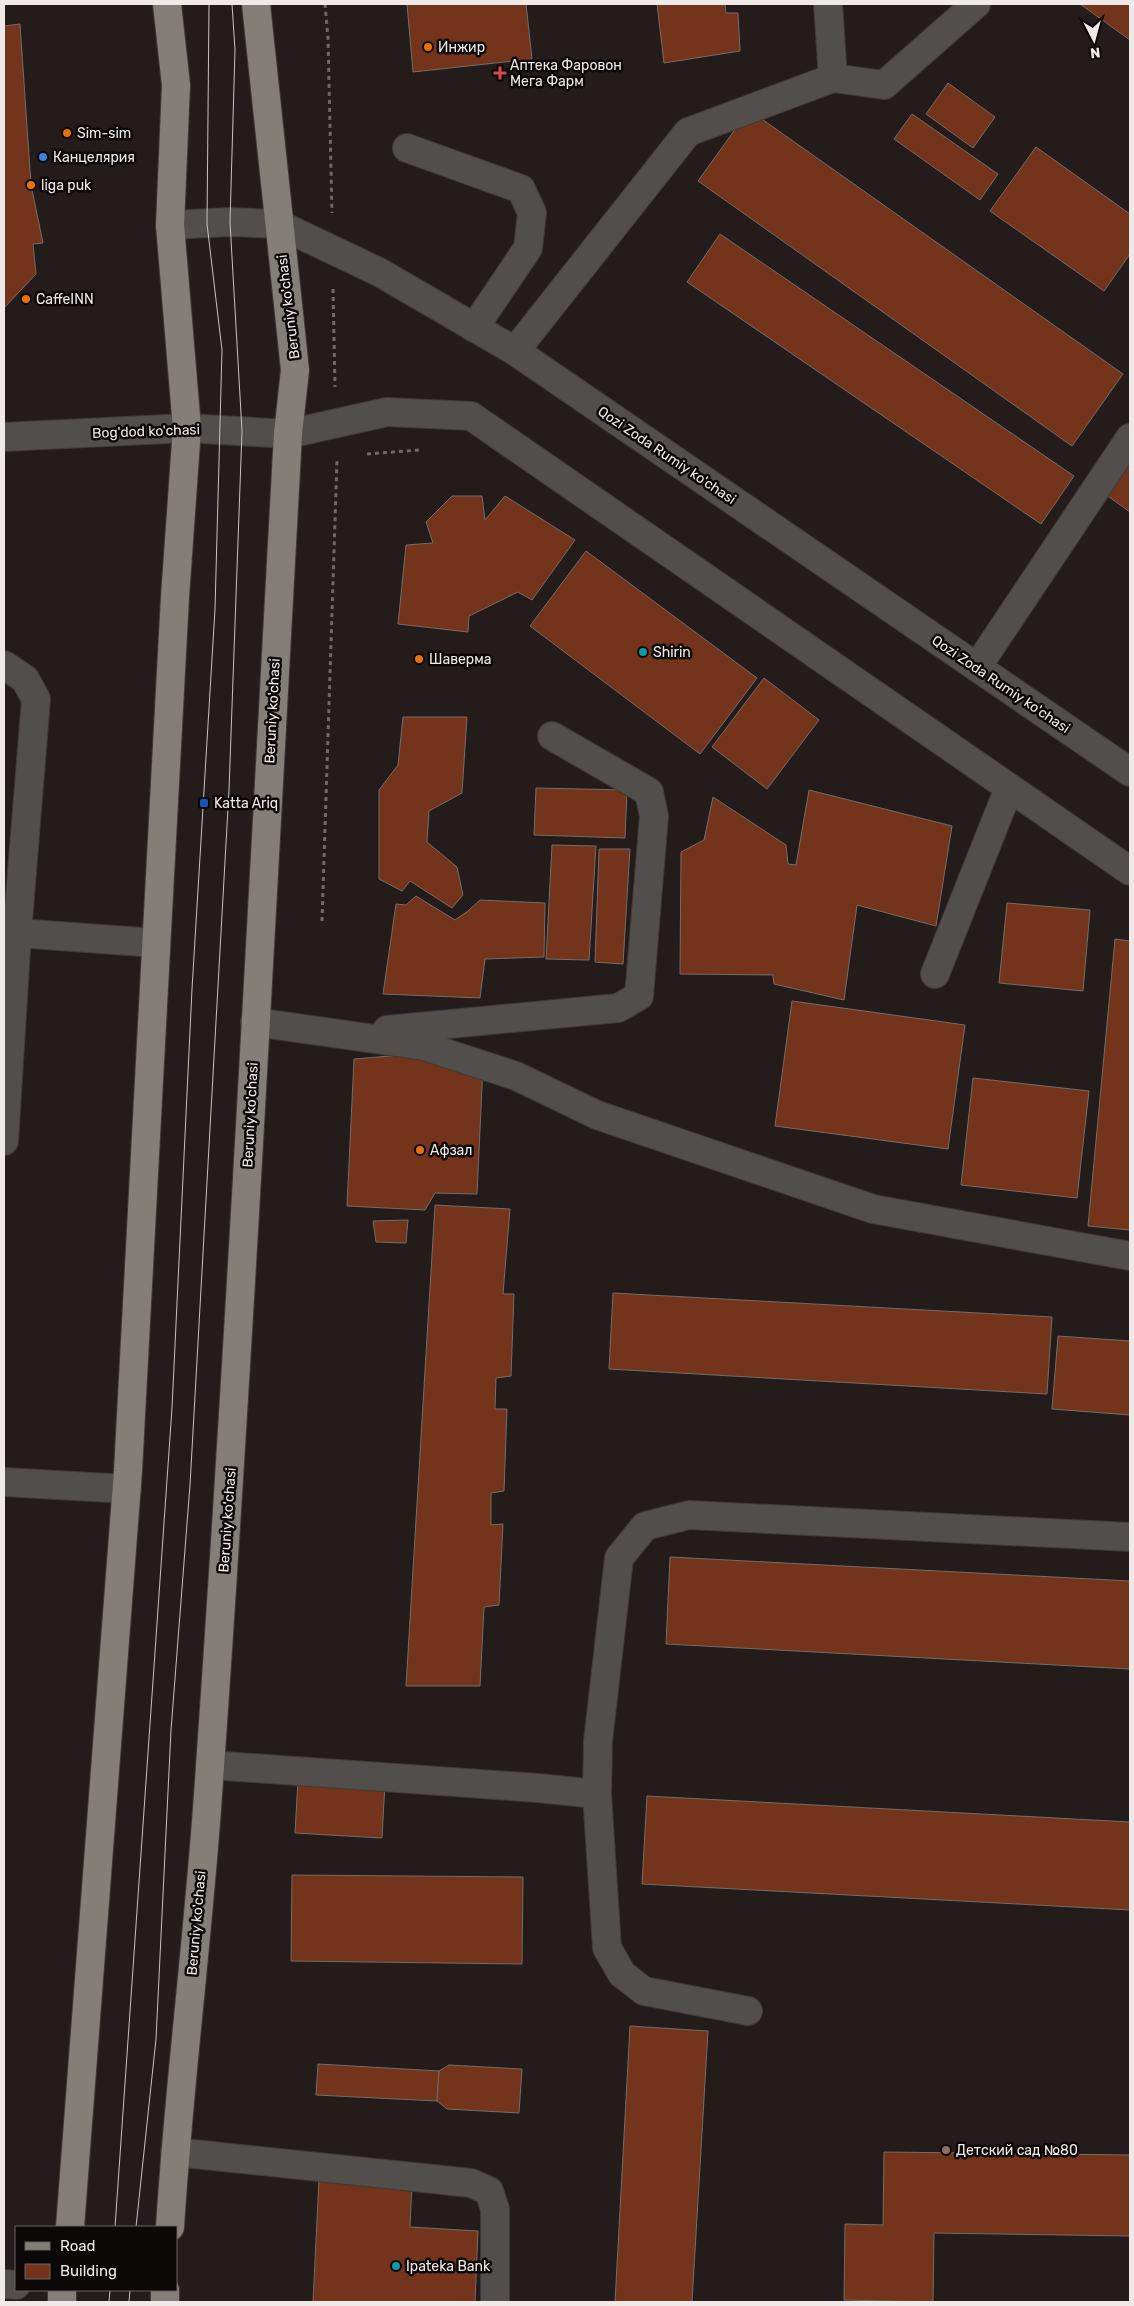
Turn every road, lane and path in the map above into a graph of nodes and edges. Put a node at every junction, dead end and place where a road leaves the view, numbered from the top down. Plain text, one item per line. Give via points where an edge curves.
1 (167, 4) edge
2 (256, 4) edge
3 (828, 4) edge
4 (976, 4) edge
5 (833, 78) junction
6 (407, 148) dead end
7 (278, 224) junction
8 (170, 225) junction
9 (474, 328) junction
10 (515, 351) junction
11 (187, 428) junction
12 (288, 434) junction
13 (4, 438) edge
14 (1130, 438) edge
15 (423, 450) dead end
16 (366, 454) dead end
17 (337, 456) dead end
18 (4, 665) edge
19 (977, 668) junction
20 (552, 736) dead end
21 (1130, 772) edge
22 (1009, 788) junction
23 (1130, 871) edge
24 (322, 921) dead end
25 (10, 932) edge
26 (156, 943) junction
27 (935, 974) dead end
28 (255, 1022) junction
29 (343, 1034) junction
30 (4, 1140) edge
31 (1130, 1256) edge
32 (4, 1482) edge
33 (126, 1489) junction
34 (1130, 1536) edge
35 (210, 1765) junction
36 (597, 1794) junction
37 (748, 2011) dead end
38 (175, 2152) junction
39 (70, 2226) edge
40 (170, 2226) edge
41 (496, 2302) edge

1 - 8 main road via 176,85
2 - 7 main road, Beruniy ko'chasi
3 - 5 street
4 - 5 street via 884,84
5 - 10 street via 688,132
6 - 9 street via 521,189 532,213 528,248
7 - 8 street, Qozi Zoda Rumiy ko'chasi
7 - 9 street, Qozi Zoda Rumiy ko'chasi via 379,272
7 - 12 main road, Beruniy ko'chasi via 295,370
8 - 11 main road
9 - 10 street, Qozi Zoda Rumiy ko'chasi
10 - 19 street, Qozi Zoda Rumiy ko'chasi
11 - 12 street, Bog'dod ko'chasi
11 - 13 street, Bog'dod ko'chasi
11 - 26 main road
12 - 22 street via 387,412 471,416
12 - 28 main road, Beruniy ko'chasi
14 - 19 street
15 - 16 path
17 - 24 path
18 - 25 street via 25,679 36,699
19 - 21 street, Qozi Zoda Rumiy ko'chasi
20 - 29 street via 649,792 654,816 639,996 618,1008
22 - 23 street
22 - 27 street
25 - 26 street
25 - 30 street
26 - 33 main road
28 - 29 street
28 - 35 main road, Beruniy ko'chasi via 238,1351
29 - 31 street via 424,1046 516,1076 597,1115 873,1210
32 - 33 street
33 - 39 main road
34 - 36 street via 689,1514 645,1526 619,1558 598,1741
35 - 36 street
35 - 38 main road, Beruniy ko'chasi
36 - 37 street via 607,1948 622,1974 644,1991
38 - 40 main road, Beruniy ko'chasi
38 - 41 street via 471,2183 489,2191 495,2210

